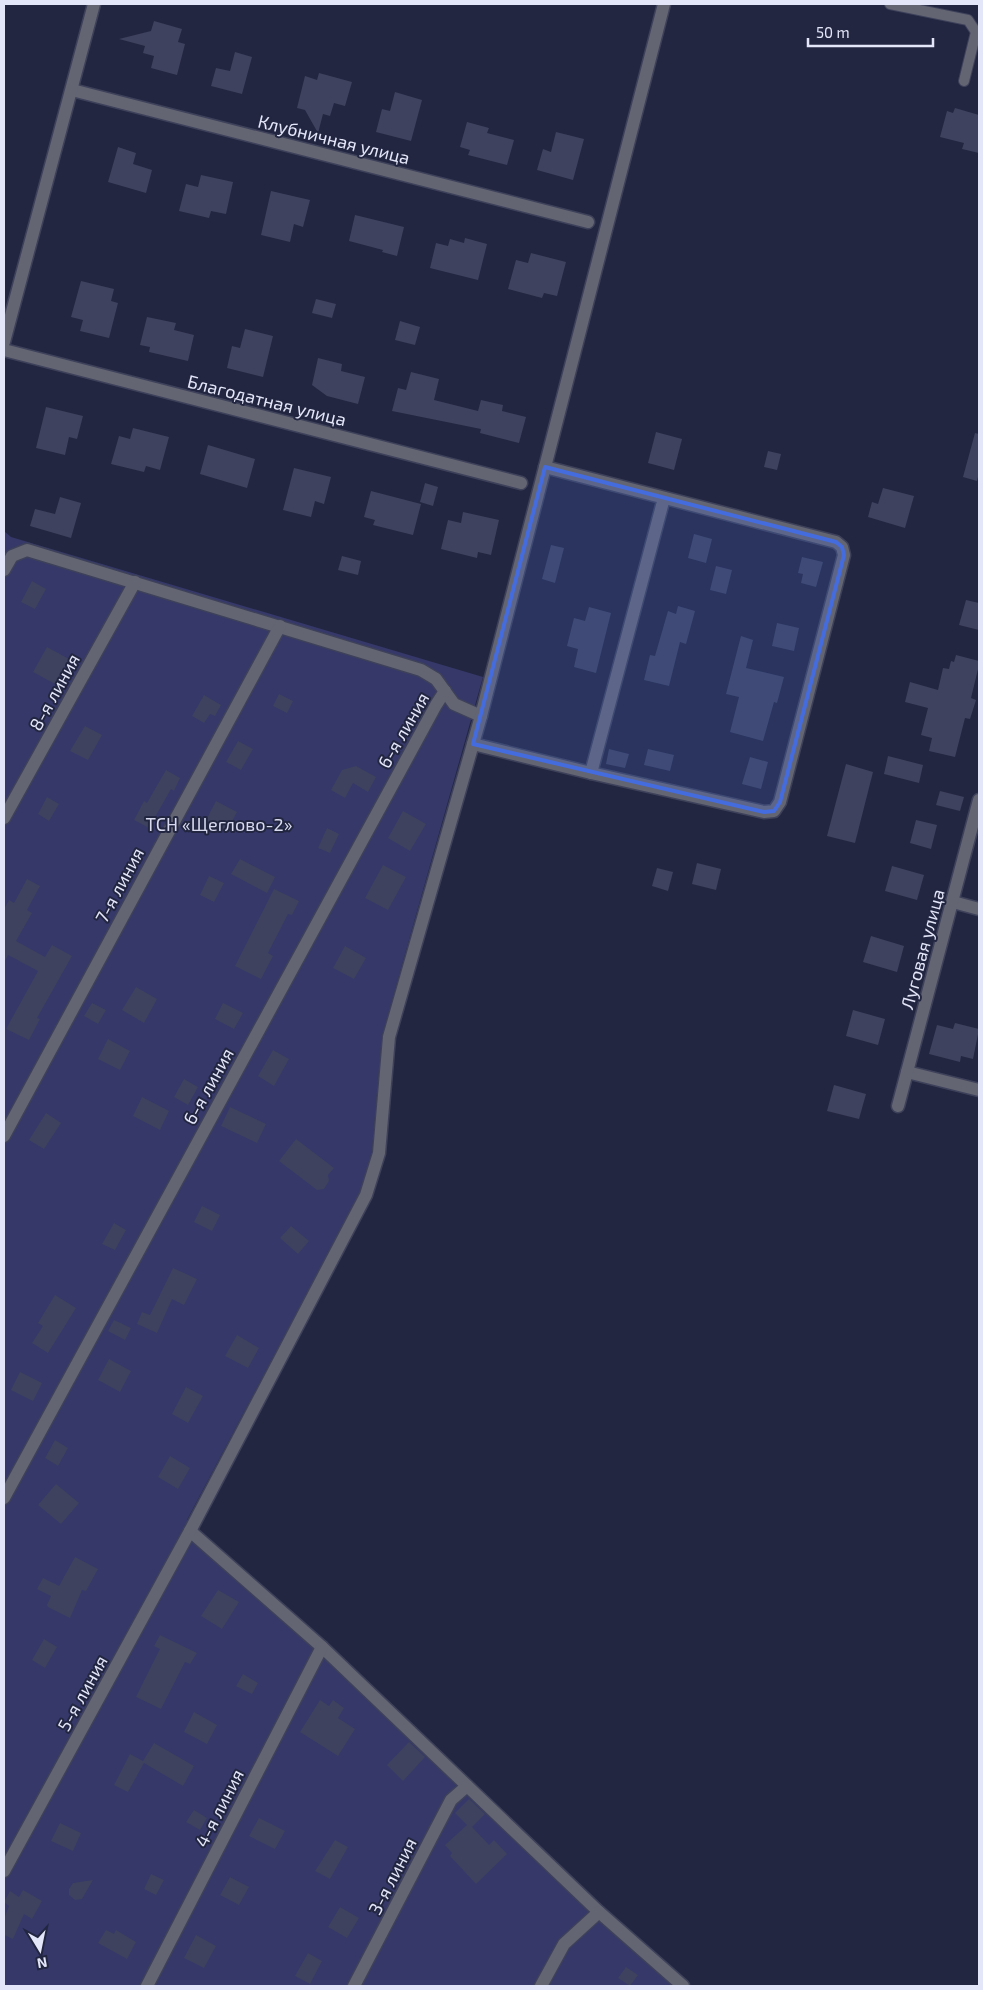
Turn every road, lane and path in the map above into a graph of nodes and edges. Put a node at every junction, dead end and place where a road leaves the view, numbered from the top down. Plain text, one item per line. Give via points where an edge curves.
1 (94, 4) edge
2 (664, 4) edge
3 (890, 4) edge
4 (964, 81) dead end
5 (72, 90) junction
6 (588, 222) dead end
7 (4, 342) edge
8 (4, 350) edge
9 (544, 467) junction
10 (521, 483) dead end
11 (664, 498) junction
12 (4, 570) edge
13 (135, 582) junction
14 (280, 626) junction
15 (445, 692) junction
16 (480, 716) junction
17 (472, 744) junction
18 (591, 773) junction
19 (979, 800) edge
20 (4, 818) edge
21 (953, 902) junction
22 (979, 909) edge
23 (907, 1072) junction
24 (979, 1090) edge
25 (898, 1106) dead end
26 (4, 1136) edge
27 (4, 1498) edge
28 (190, 1531) junction
29 (322, 1646) junction
30 (467, 1786) junction
31 (4, 1871) edge
32 (599, 1912) junction
33 (147, 1986) edge
34 (354, 1986) edge
35 (541, 1986) edge
36 (683, 1986) edge

1 - 5 street
2 - 9 street, 5-я линия
3 - 4 lane via 968,20 976,32
5 - 6 street, Клубничная улица
5 - 7 street
8 - 10 street, Благодатная улица
9 - 11 street
9 - 16 street, 5-я линия
11 - 18 street
11 - 18 street via 836,542 842,547 844,555 780,802 774,811 764,812
12 - 13 street via 12,556 27,550
13 - 14 street
13 - 20 street, 8-я линия
14 - 15 street via 421,670 436,679
14 - 26 street, 7-я линия
15 - 16 street via 454,704
15 - 27 street, 6-я линия
16 - 17 street, 5-я линия
17 - 18 street
17 - 28 street, 5-я линия via 389,1037 379,1153 366,1195
19 - 21 street, Луговая улица
21 - 22 street
21 - 23 street, Луговая улица
23 - 24 street
23 - 25 street, Луговая улица
28 - 29 street
28 - 31 street, 5-я линия
29 - 30 street
29 - 33 street, 4-я линия
30 - 32 street
30 - 34 street, 3-я линия via 451,1800
32 - 35 street via 564,1944
32 - 36 street

